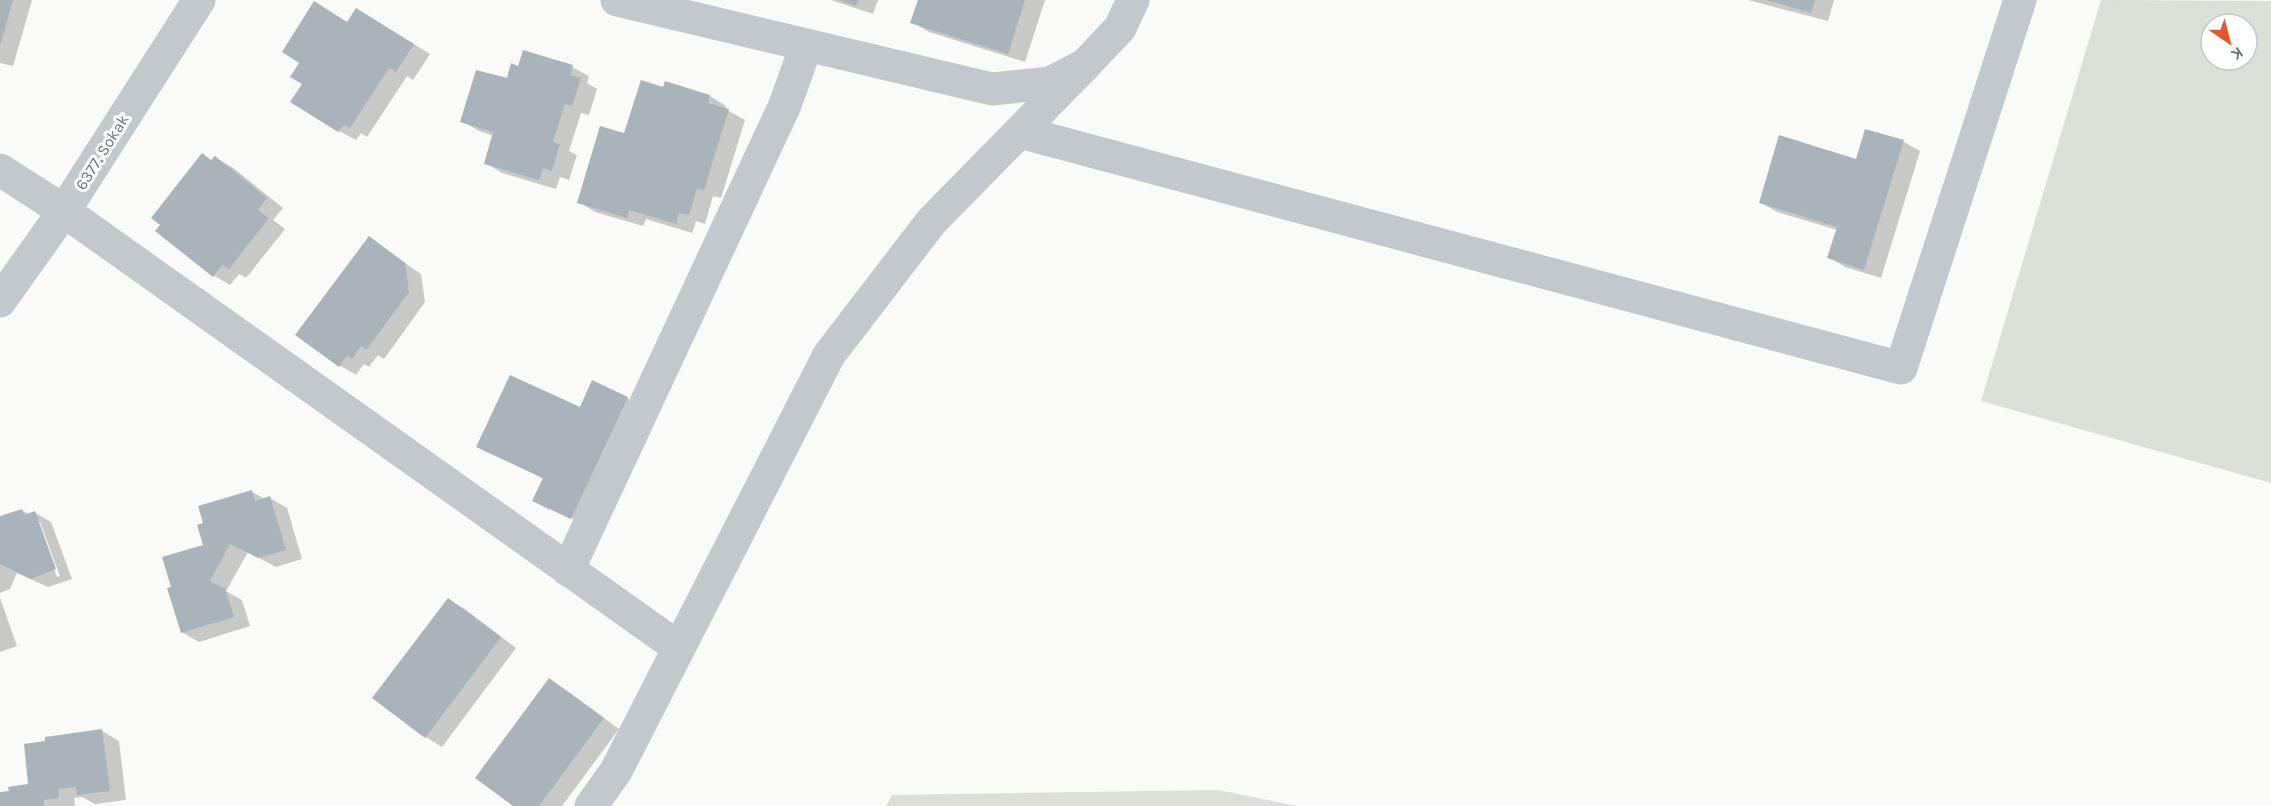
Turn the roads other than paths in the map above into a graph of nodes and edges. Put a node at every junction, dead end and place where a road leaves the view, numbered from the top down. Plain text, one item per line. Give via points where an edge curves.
1 (199, 0) edge
2 (617, 0) edge
3 (1133, 0) edge
4 (2020, 0) edge
5 (806, 46) junction
6 (1085, 65) junction
7 (1020, 132) junction
8 (0, 170) edge
9 (64, 211) junction
10 (0, 302) edge
11 (568, 570) junction
12 (679, 648) junction
13 (591, 806) edge

1 - 9 street, 6377. Sokak
2 - 5 street
3 - 6 street via 1120,28
4 - 7 street via 1901,368
5 - 6 street via 992,89 1050,83
5 - 11 street via 785,105
6 - 7 street
7 - 12 street via 932,222 829,355
8 - 9 street
9 - 10 street, 6377. Sokak
9 - 11 street
11 - 12 street
12 - 13 street via 616,771

